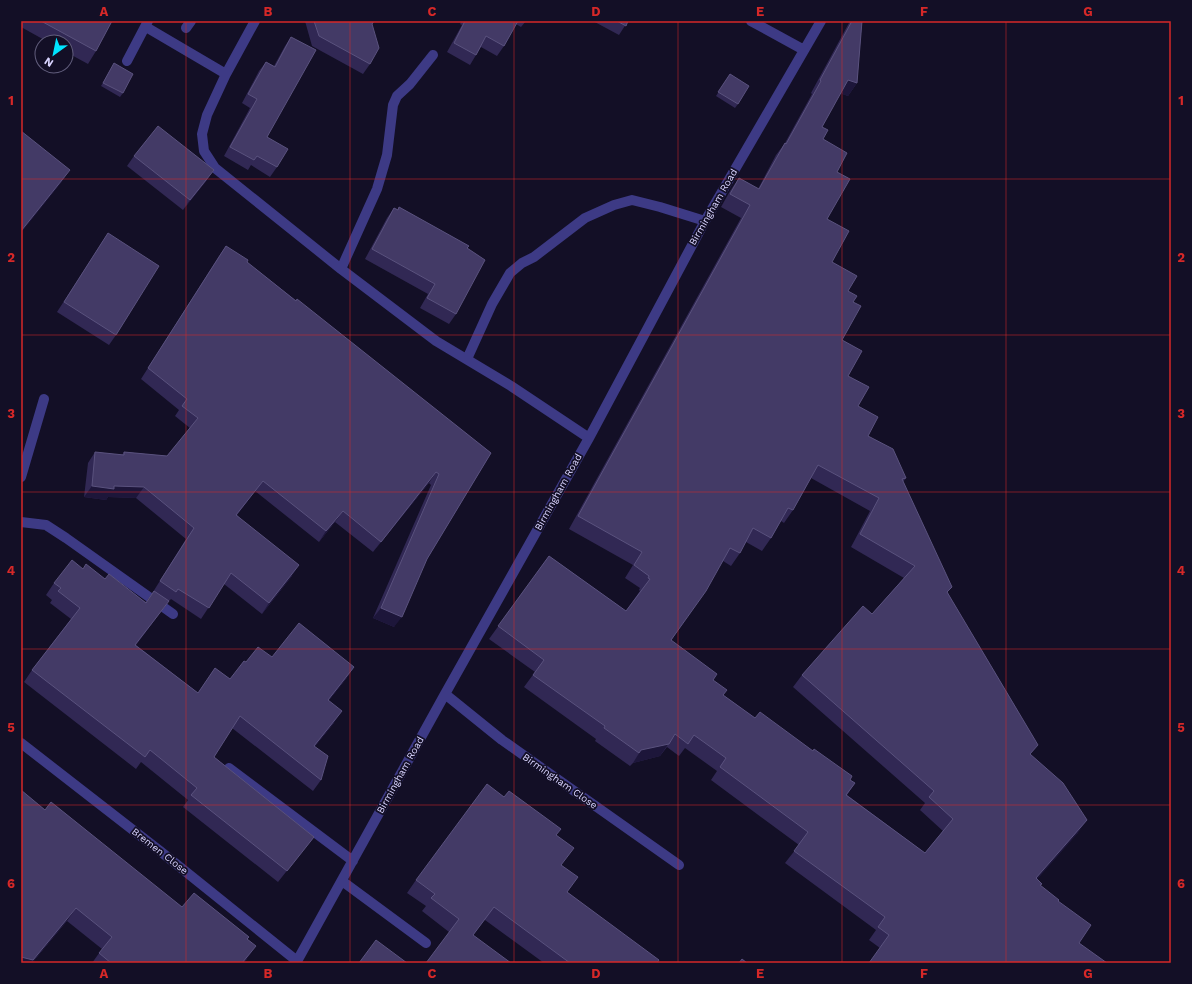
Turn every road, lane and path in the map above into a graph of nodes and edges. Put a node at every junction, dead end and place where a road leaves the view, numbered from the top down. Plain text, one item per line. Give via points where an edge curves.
1 (255, 21) edge
2 (751, 21) edge
3 (821, 21) edge
4 (147, 24) edge
5 (804, 50) junction
6 (433, 55) dead end
7 (127, 61) dead end
8 (226, 74) junction
9 (705, 221) junction
10 (341, 269) junction
11 (467, 359) junction
12 (44, 399) dead end
13 (589, 438) junction
14 (21, 477) edge
15 (21, 522) edge
16 (173, 614) dead end
17 (445, 694) junction
18 (21, 742) edge
19 (229, 768) edge
20 (353, 861) junction
21 (679, 865) dead end
22 (342, 881) junction
23 (426, 943) dead end
24 (297, 962) edge

1 - 8 lane
2 - 5 lane
3 - 5 lane, Birmingham Road
4 - 7 lane
4 - 8 lane
5 - 9 lane, Birmingham Road
6 - 10 lane via 393,105 387,155 377,189
8 - 10 lane via 207,115 202,134 204,151 209,161
9 - 11 lane via 632,200 585,218 510,273 492,304
9 - 13 lane, Birmingham Road
10 - 11 lane via 436,341
11 - 13 lane
12 - 14 lane
13 - 17 lane, Birmingham Road
15 - 16 lane via 46,525
17 - 20 lane, Birmingham Road
17 - 21 lane, Birmingham Close via 502,740
18 - 24 lane, Bremen Close
19 - 20 lane
20 - 22 lane, Birmingham Road
22 - 23 lane
22 - 24 lane, Birmingham Road

